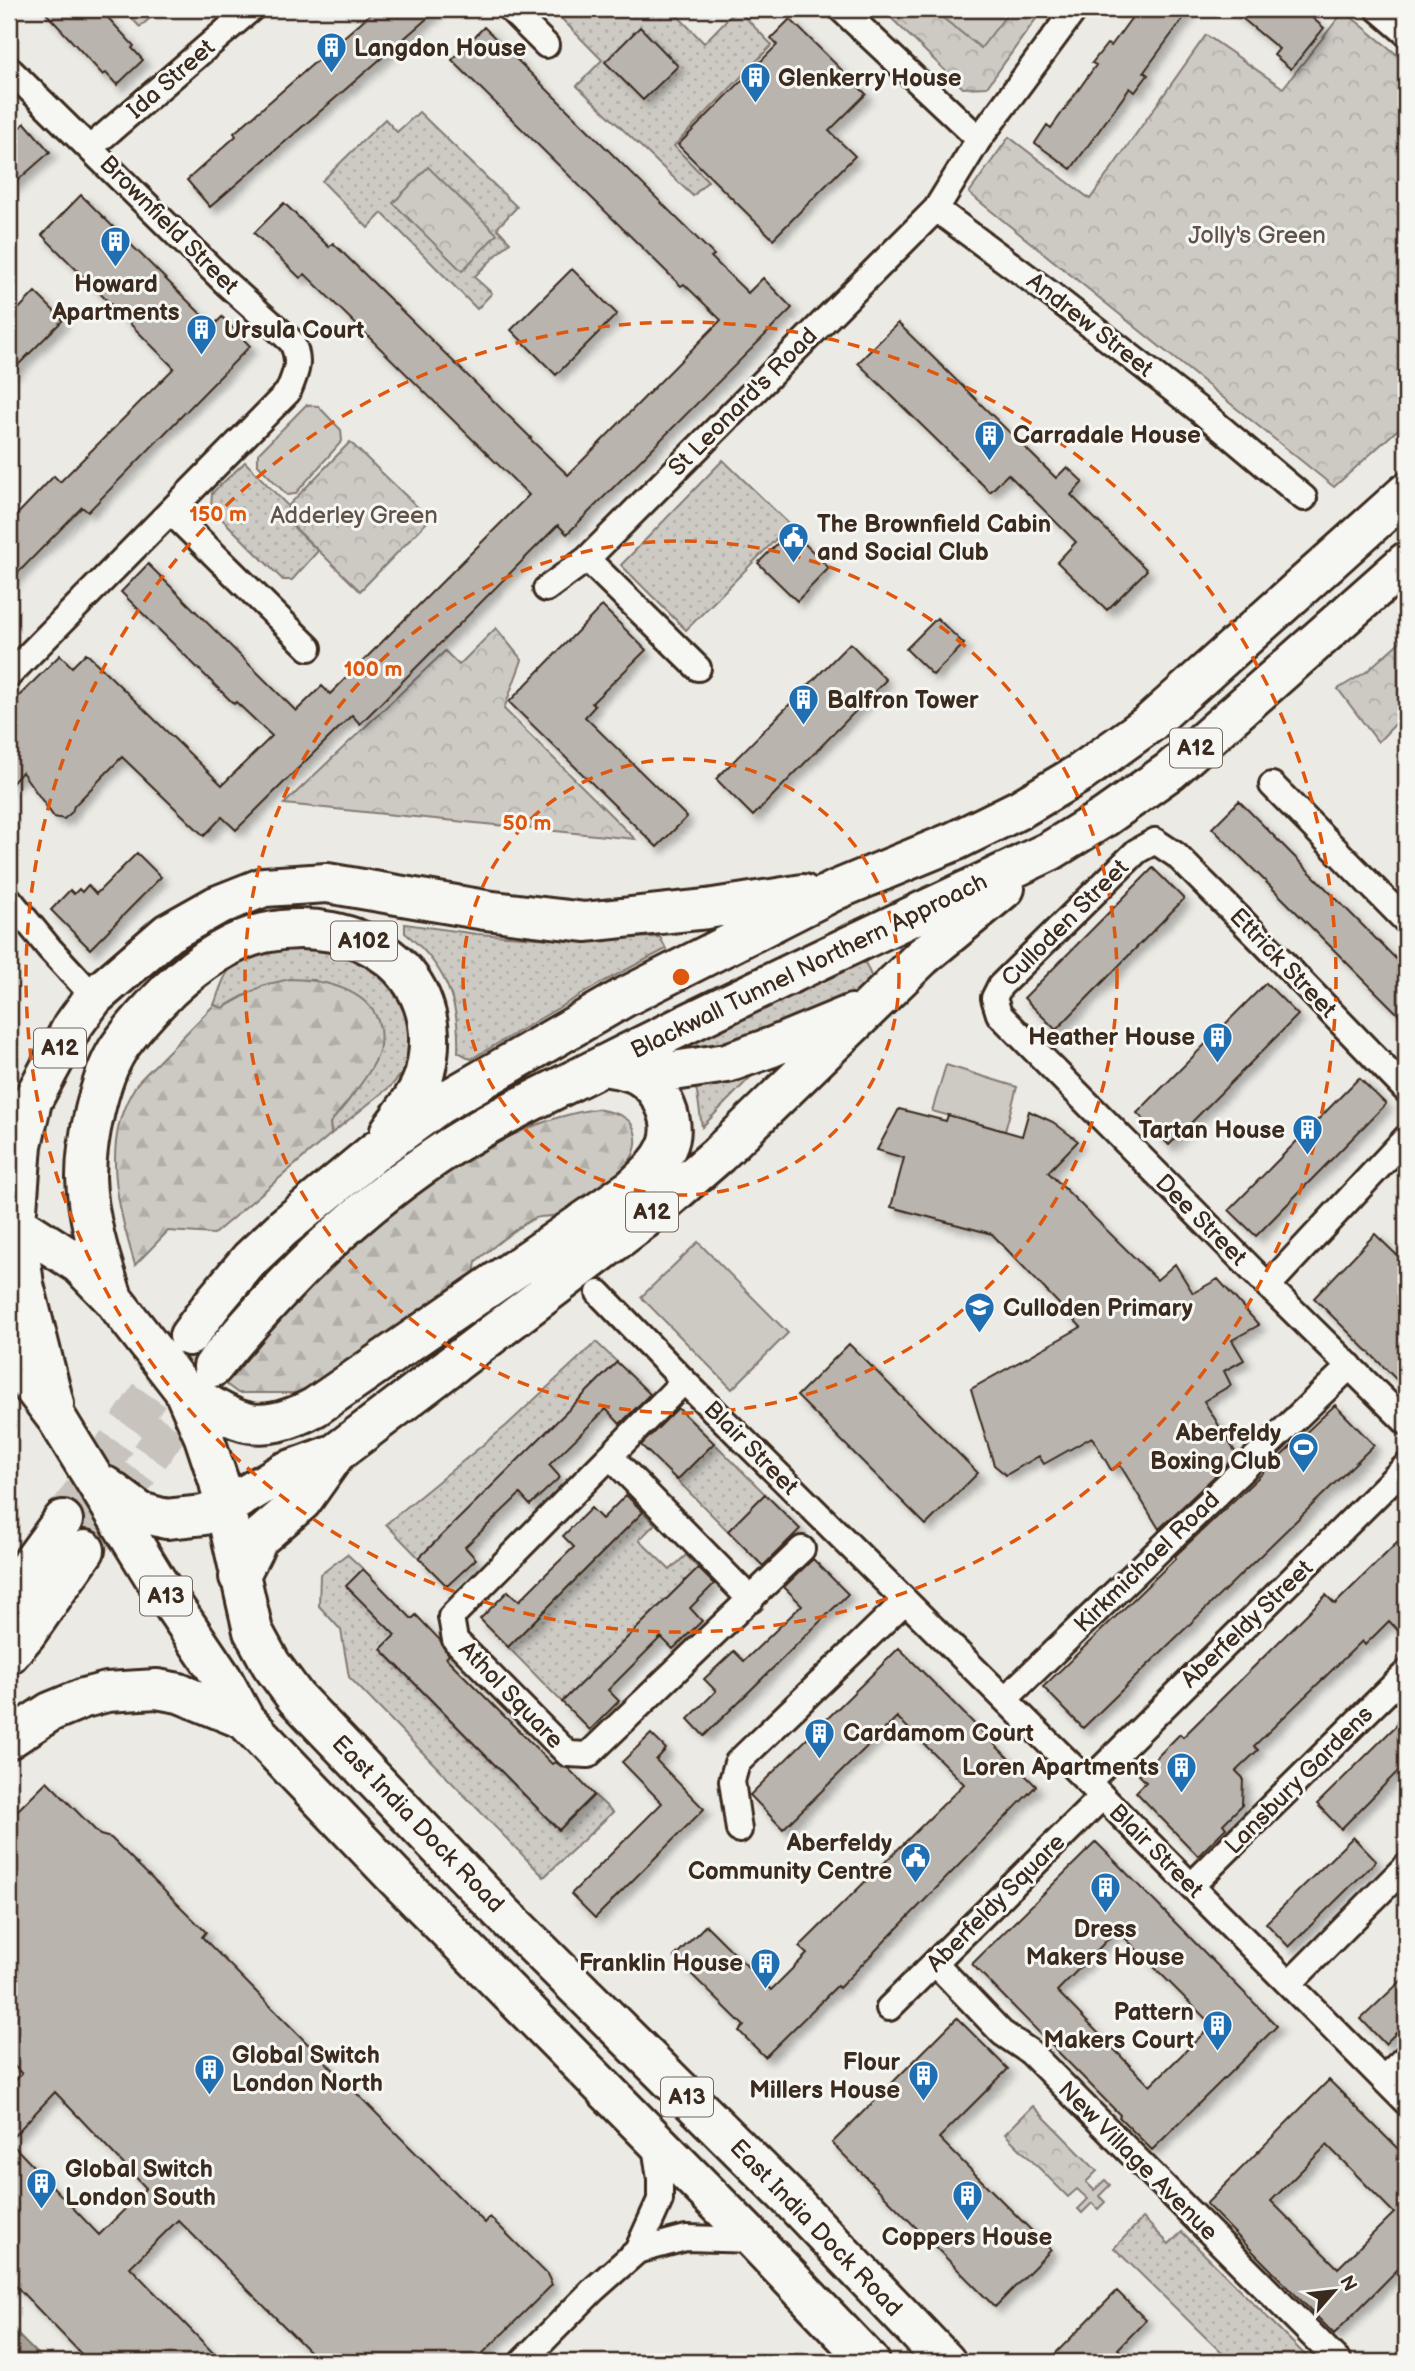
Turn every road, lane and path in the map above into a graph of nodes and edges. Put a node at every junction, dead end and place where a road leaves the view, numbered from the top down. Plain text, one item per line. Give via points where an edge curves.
1 (251, 9) edge
2 (510, 9) edge
3 (841, 9) edge
4 (1075, 9) edge
5 (1378, 9) edge
6 (1406, 33) edge
7 (546, 45) dead end
8 (9, 69) edge
9 (979, 139) junction
10 (90, 148) junction
11 (936, 209) junction
12 (1406, 494) edge
13 (1304, 498) dead end
14 (171, 512) junction
15 (587, 559) junction
16 (1406, 562) edge
17 (545, 589) dead end
18 (309, 648) dead end
19 (698, 668) dead end
20 (9, 675) edge
21 (1272, 785) dead end
22 (1155, 841) joint
23 (1050, 850) junction
24 (836, 890) junction
25 (9, 899) edge
26 (1406, 921) edge
27 (94, 997) junction
28 (870, 1006) junction
29 (999, 1014) joint
30 (603, 1066) junction
31 (640, 1076) junction
32 (1406, 1090) edge
33 (20, 1112) edge
34 (1406, 1138) edge
35 (377, 1150) junction
36 (12, 1221) edge
37 (1268, 1286) junction
38 (599, 1293) dead end
39 (113, 1300) junction
40 (189, 1336) tunnel mouth
41 (9, 1356) edge
42 (1350, 1366) junction
43 (680, 1377) junction
44 (198, 1378) junction
45 (57, 1419) junction
46 (1406, 1422) edge
47 (336, 1453) junction
48 (611, 1457) junction
49 (1406, 1466) edge
50 (89, 1471) junction
51 (226, 1507) junction
52 (62, 1520) tunnel mouth
53 (802, 1549) dead end
54 (85, 1550) tunnel mouth
55 (239, 1577) junction
56 (9, 1594) edge
57 (751, 1600) junction
58 (905, 1601) junction
59 (9, 1654) edge
60 (1406, 1674) edge
61 (1005, 1699) junction
62 (244, 1720) junction
63 (9, 1739) edge
64 (1095, 1789) junction
65 (739, 1830) dead end
66 (1406, 1866) edge
67 (1191, 1886) junction
68 (935, 1963) junction
69 (1289, 1984) junction
70 (889, 2008) dead end
71 (1406, 2057) edge
72 (1384, 2079) junction
73 (1406, 2102) edge
74 (653, 2138) junction
75 (754, 2240) junction
76 (637, 2251) junction
77 (522, 2362) edge
78 (870, 2362) edge
79 (946, 2362) edge
80 (1339, 2362) edge

1 - 10 street, Ida Street
2 - 7 street
3 - 9 street
4 - 9 street
5 - 6 street
8 - 10 street, Brownfield Street
9 - 11 street
10 - 14 street, Brownfield Street via 296,350 298,366 288,392
11 - 13 street, Andrew Street via 1192,405
11 - 15 street, St Leonard's Road
12 - 24 highway, Blackwall Tunnel Northern Approach / A12 via 1150,723 1083,772 955,841
14 - 18 street
14 - 20 street
15 - 17 street, St Leonard's Road
15 - 19 street
16 - 23 highway, Blackwall Tunnel Northern Approach / A12 via 1170,771
21 - 26 street
22 - 29 street, Culloden Street via 1138,851 1000,986 994,998
22 - 32 street, Ettrick Street via 1176,855
23 - 28 highway, A12
23 - 30 highway, Blackwall Tunnel Northern Approach / A12
24 - 27 highway, A12 via 585,922 327,883 264,887 216,906 168,933
24 - 35 highway, Blackwall Tunnel Northern Approach / A12 via 623,998 497,1069
25 - 27 street
27 - 33 highway, A12
28 - 31 highway via 727,1063
28 - 47 highway, A12 via 718,1155 643,1220
29 - 37 street, Dee Street
30 - 31 highway
30 - 44 highway, Blackwall Tunnel Northern Approach via 495,1120 404,1180 302,1267
31 - 44 highway via 663,1100 670,1121 669,1144 658,1164 622,1195 314,1408 272,1425 237,1421
33 - 36 highway, A12 via 22,1144
34 - 37 street
35 - 39 highway, A102 via 425,1074 429,1034 410,977 385,953 359,938 332,931 264,933 228,946 188,972 143,1015 117,1051 101,1090 86,1177 97,1247
35 - 40 highway, Blackwall Tunnel Northern Approach / A102 via 250,1259
36 - 39 highway, East India Dock Road / A13 via 79,1264
36 - 45 highway, A12
37 - 42 street, Dee Street
38 - 43 street, Blair Street
39 - 44 highway, East India Dock Road / A13
41 - 45 highway, A13
42 - 46 street, Dee Street
42 - 61 street, Kirkmichael Road
43 - 48 street, Athol Square
43 - 58 street, Blair Street
44 - 51 highway, East India Dock Road / A13 via 204,1437
45 - 50 highway, A13
47 - 51 highway, A12 via 284,1472
47 - 55 highway, A12 via 302,1501 259,1538
48 - 57 street
48 - 57 street, Athol Square via 451,1617 454,1640 568,1754 588,1755
49 - 64 street, Aberfeldy Street
50 - 51 highway, A12 via 140,1512 166,1519
50 - 62 highway, A13 via 222,1678
51 - 55 highway, East India Dock Road / A13
52 - 56 highway
53 - 57 street, Athol Square
54 - 59 highway
55 - 79 highway, East India Dock Road / A13 via 253,1631 296,1698
58 - 61 street, Blair Street
58 - 65 street via 737,1763 732,1781
60 - 67 street, Lansbury Gardens
61 - 64 street, Blair Street
62 - 63 highway via 179,1693 157,1689 107,1692 50,1712
62 - 74 highway, A13
64 - 67 street, Blair Street
64 - 68 street, Aberfeldy Square
66 - 69 street
67 - 69 street, Blair Street
68 - 70 street, Aberfeldy Square
68 - 80 street, New Village Avenue
69 - 72 street, Blair Street
71 - 72 street
72 - 73 street, Blair Street
74 - 75 highway, A13
74 - 76 street via 660,2200
75 - 76 street via 686,2238
75 - 78 highway, A13
76 - 77 street

